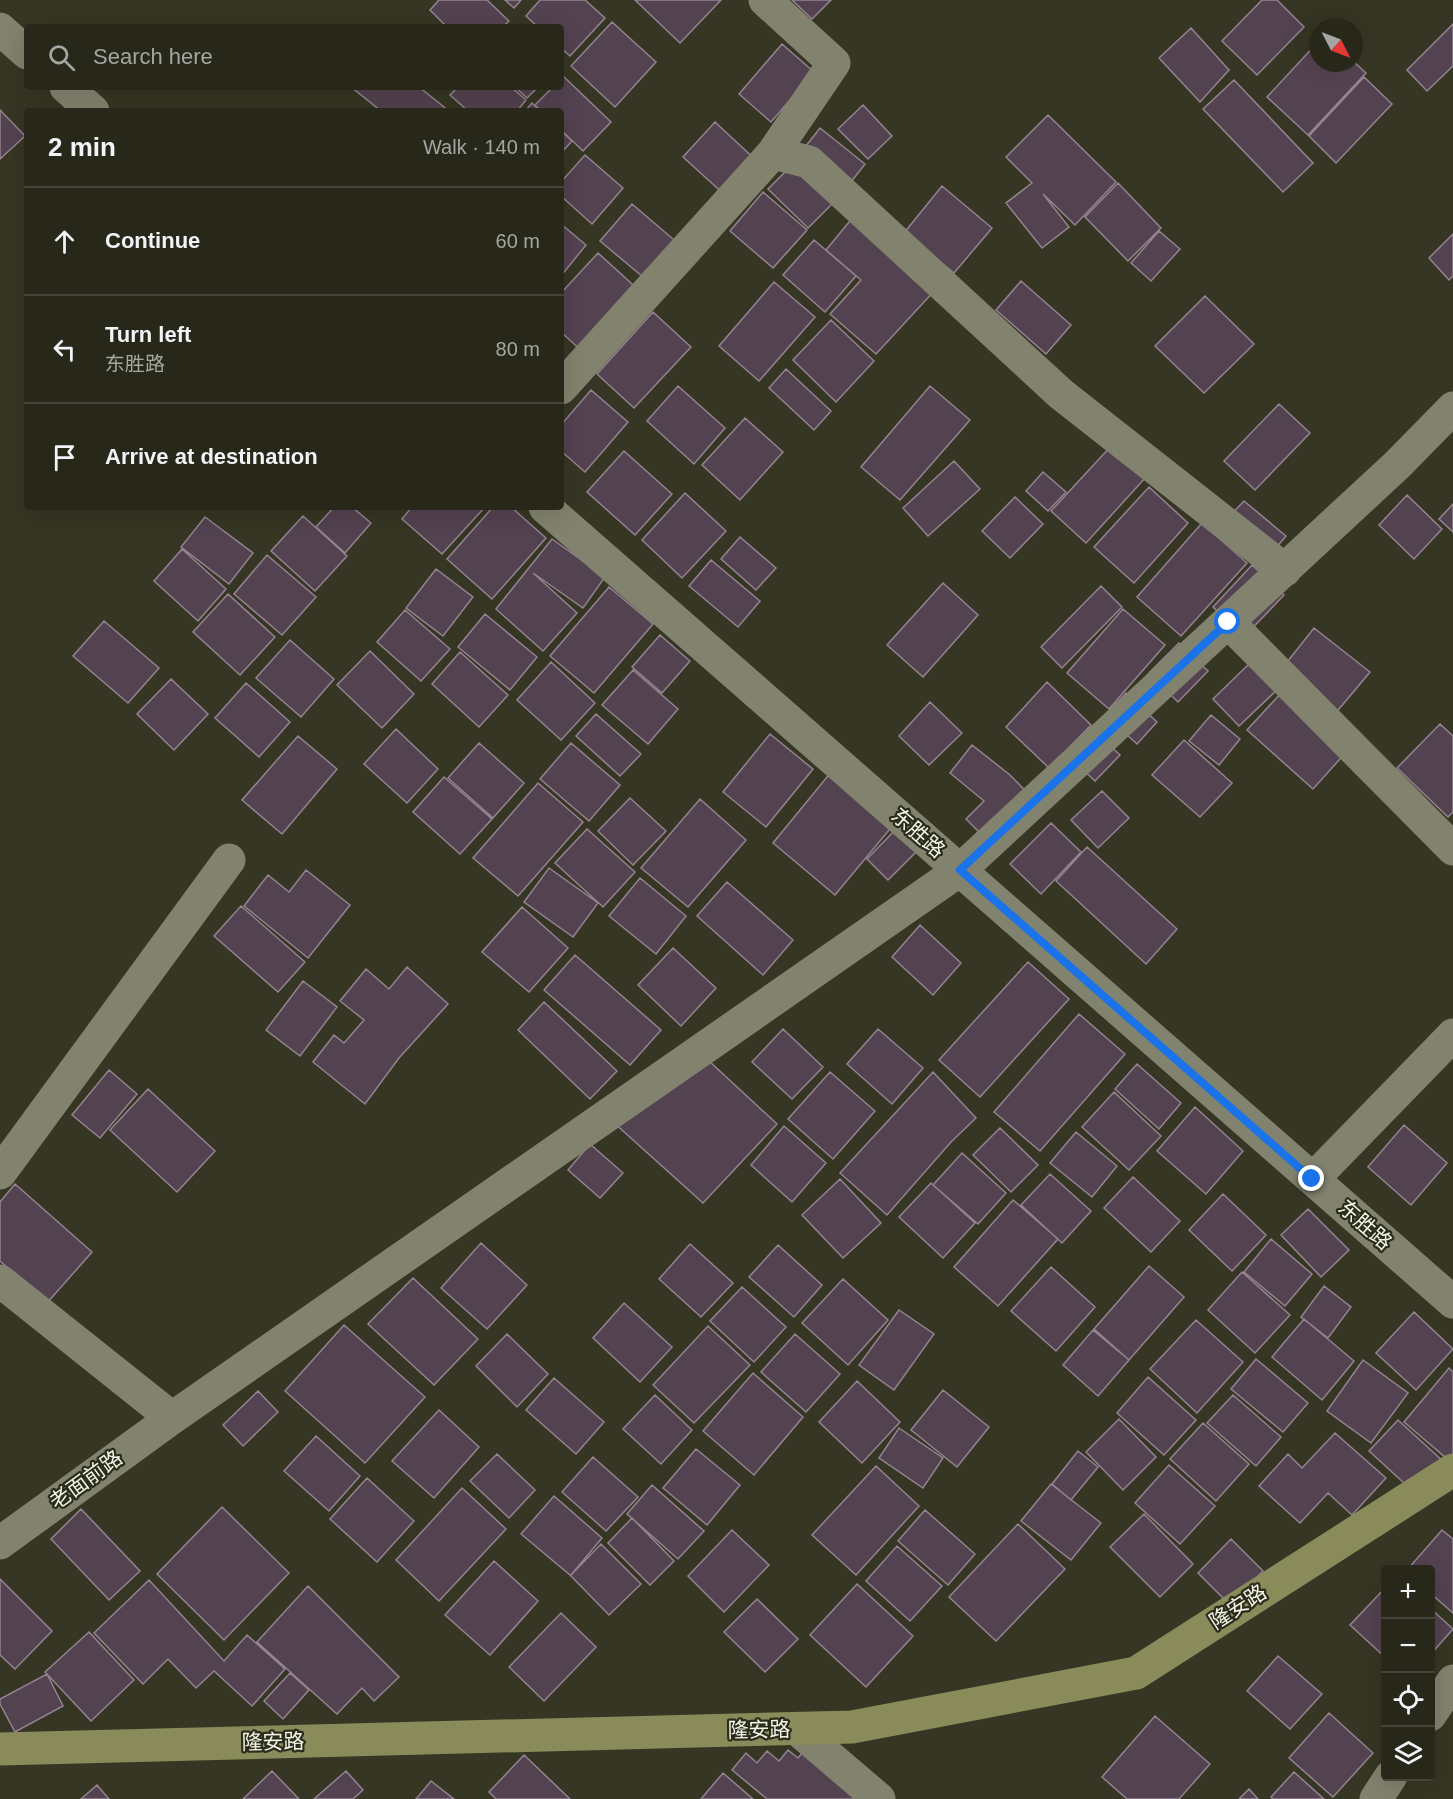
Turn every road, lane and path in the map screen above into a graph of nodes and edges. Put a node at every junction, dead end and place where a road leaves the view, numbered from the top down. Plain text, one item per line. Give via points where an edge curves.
1 (765, 0) edge
2 (0, 29) edge
3 (24, 50) edge
4 (69, 90) edge
5 (90, 108) edge
6 (773, 153) junction
7 (564, 385) edge
8 (1453, 408) edge
9 (548, 510) edge
10 (1285, 570) junction
11 (1228, 622) junction
12 (1453, 849) edge
13 (229, 861) dead end
14 (960, 870) junction
15 (1453, 1035) edge
16 (0, 1173) edge
17 (1312, 1179) junction
18 (0, 1281) edge
19 (1453, 1302) edge
20 (172, 1418) junction
21 (1453, 1470) edge
22 (0, 1543) edge
23 (1453, 1681) edge
24 (1435, 1709) edge
25 (796, 1729) junction
26 (0, 1749) edge
27 (1388, 1781) edge
28 (879, 1799) edge
29 (1376, 1799) edge

1 - 6 street via 834,63
2 - 3 street
4 - 5 street
6 - 7 street
6 - 10 street via 809,162 1061,394
8 - 10 street, 老面前路
9 - 14 street, 东胜路
10 - 11 street, 老面前路
11 - 12 street
11 - 14 street, 老面前路
13 - 16 street
14 - 17 street, 东胜路
14 - 20 street, 老面前路
15 - 17 street
17 - 19 street, 东胜路
18 - 20 street
20 - 22 street, 老面前路
21 - 25 street, 隆安路 via 1136,1672 852,1727
23 - 24 street
25 - 26 street, 隆安路
25 - 28 street
27 - 29 street

